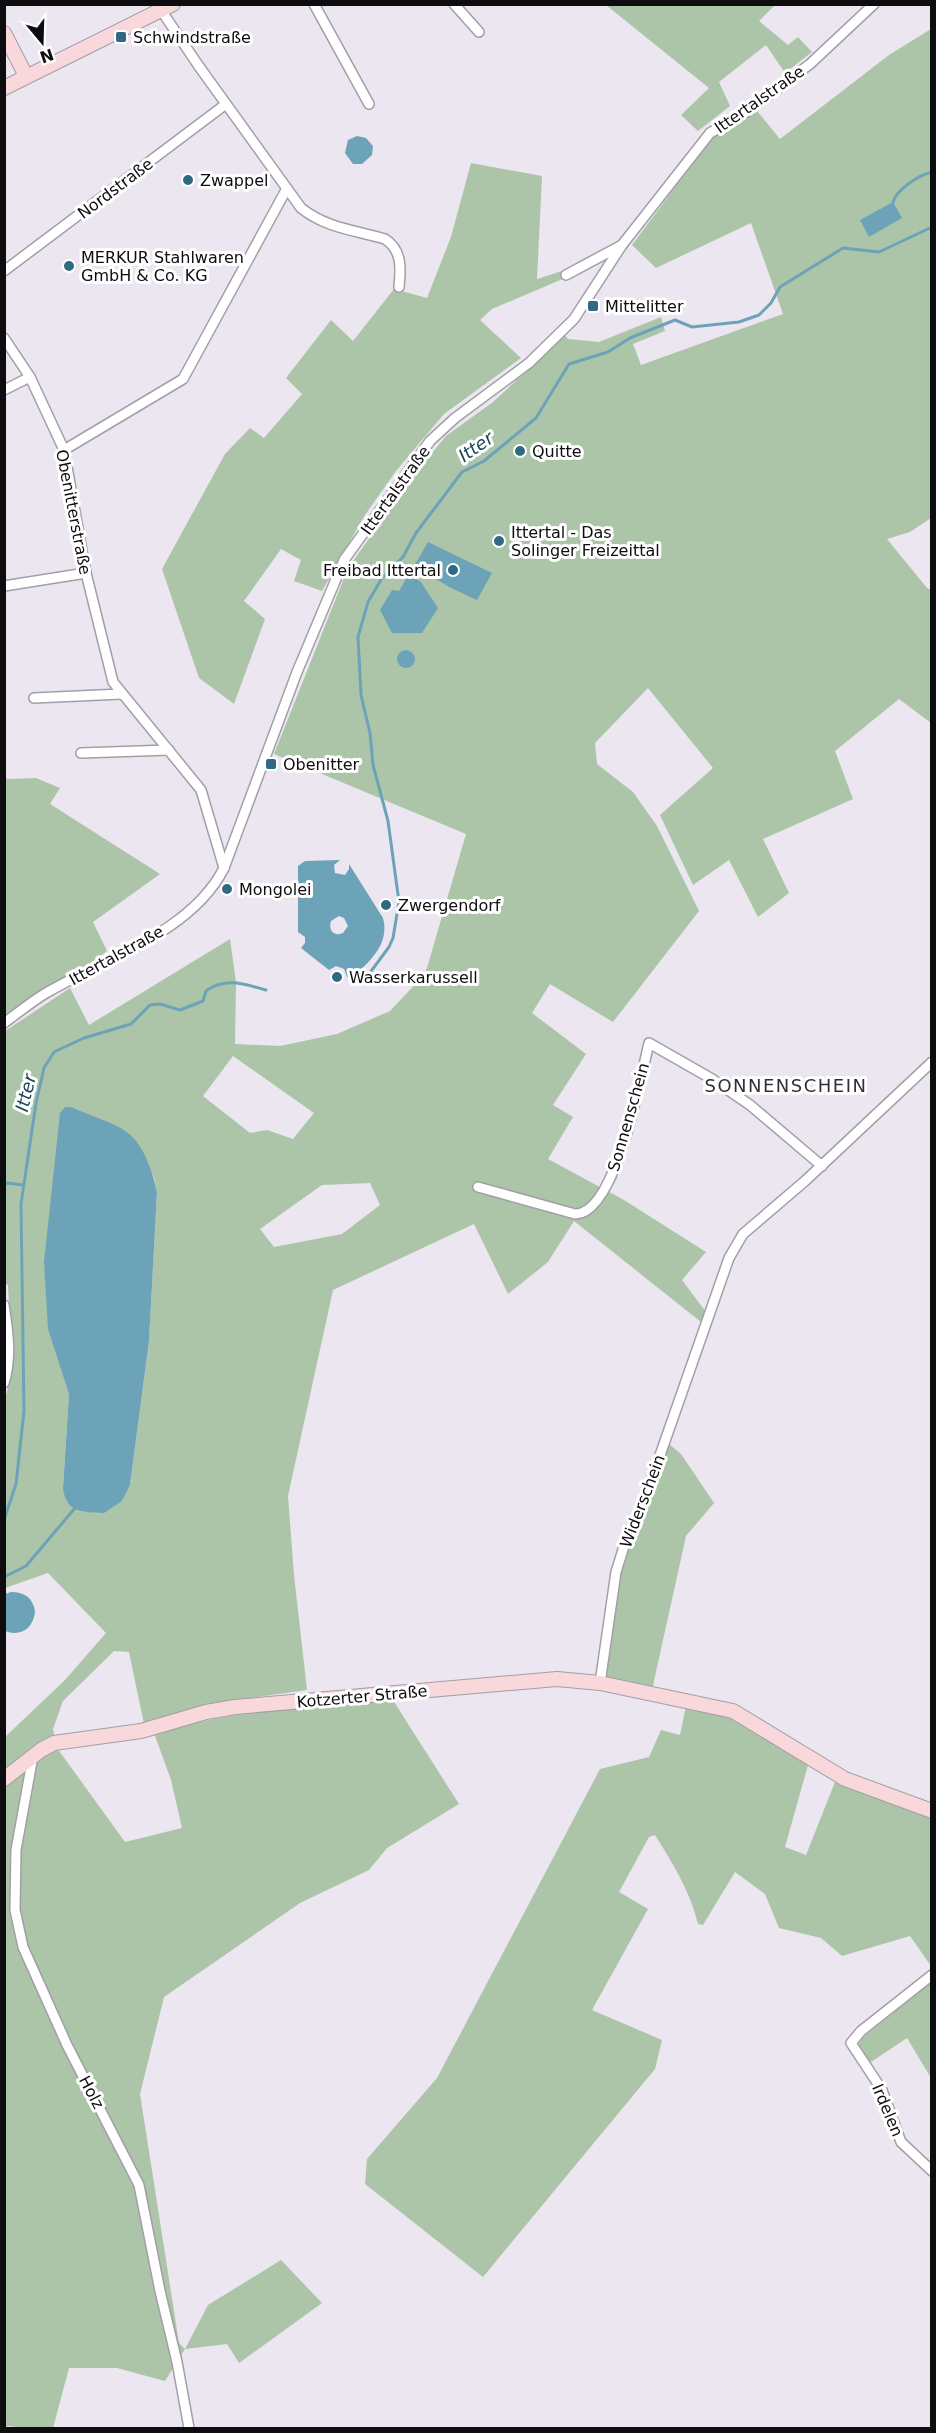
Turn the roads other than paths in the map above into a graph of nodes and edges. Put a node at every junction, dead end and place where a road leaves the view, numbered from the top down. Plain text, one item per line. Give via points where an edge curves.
1 (314, 4) edge
2 (454, 4) edge
3 (874, 4) edge
4 (167, 7) edge
5 (479, 32) dead end
6 (4, 33) edge
7 (26, 76) junction
8 (4, 88) edge
9 (226, 104) junction
10 (369, 104) dead end
11 (286, 190) junction
12 (622, 245) junction
13 (4, 272) edge
14 (566, 275) dead end
15 (399, 287) dead end
16 (4, 338) edge
17 (30, 377) junction
18 (4, 390) edge
19 (64, 450) junction
20 (86, 573) junction
21 (4, 586) edge
22 (121, 694) junction
23 (34, 698) dead end
24 (169, 750) junction
25 (81, 753) dead end
26 (224, 868) junction
27 (4, 1023) edge
28 (932, 1062) edge
29 (822, 1166) junction
30 (478, 1187) dead end
31 (4, 1305) edge
32 (4, 1383) edge
33 (600, 1683) junction
34 (33, 1756) junction
35 (4, 1779) edge
36 (932, 1811) edge
37 (932, 1975) edge
38 (932, 2171) edge
39 (189, 2428) edge

1 - 10 street
2 - 5 street
3 - 12 street, Ittertalstraße via 802,70 748,111 710,133
4 - 7 street
4 - 9 street
6 - 7 street
7 - 8 street
9 - 11 street
9 - 13 street, Nordstraße
11 - 15 street via 317,220 392,244 399,258
11 - 19 street via 183,379
12 - 14 street
12 - 26 street, Ittertalstraße via 573,319 546,348 430,441 344,560 297,672
16 - 17 street, Obenitterstraße
17 - 18 street
17 - 19 street, Obenitterstraße
19 - 20 street, Obenitterstraße
20 - 21 street
20 - 22 street, Obenitterstraße via 113,682
22 - 23 street
22 - 24 street, Obenitterstraße
24 - 25 street
24 - 26 street, Obenitterstraße via 201,790
26 - 27 street, Ittertalstraße via 205,896 176,921 44,994
28 - 29 street
29 - 30 street, Sonnenschein via 750,1105 649,1042 621,1152 606,1190 587,1210 575,1214
29 - 33 street, Widerschein via 743,1234 729,1258 616,1572
31 - 32 street via 9,1355
33 - 34 street, Kotzerter Straße via 557,1679 234,1707 141,1731 54,1743
33 - 36 street, Kotzerter Straße via 733,1712 845,1779
34 - 35 street, Kotzerter Straße
34 - 39 street, Holz via 16,1850 15,1910 31,1967 139,2185
37 - 38 street, Irdelen via 851,2043 882,2090 902,2142

